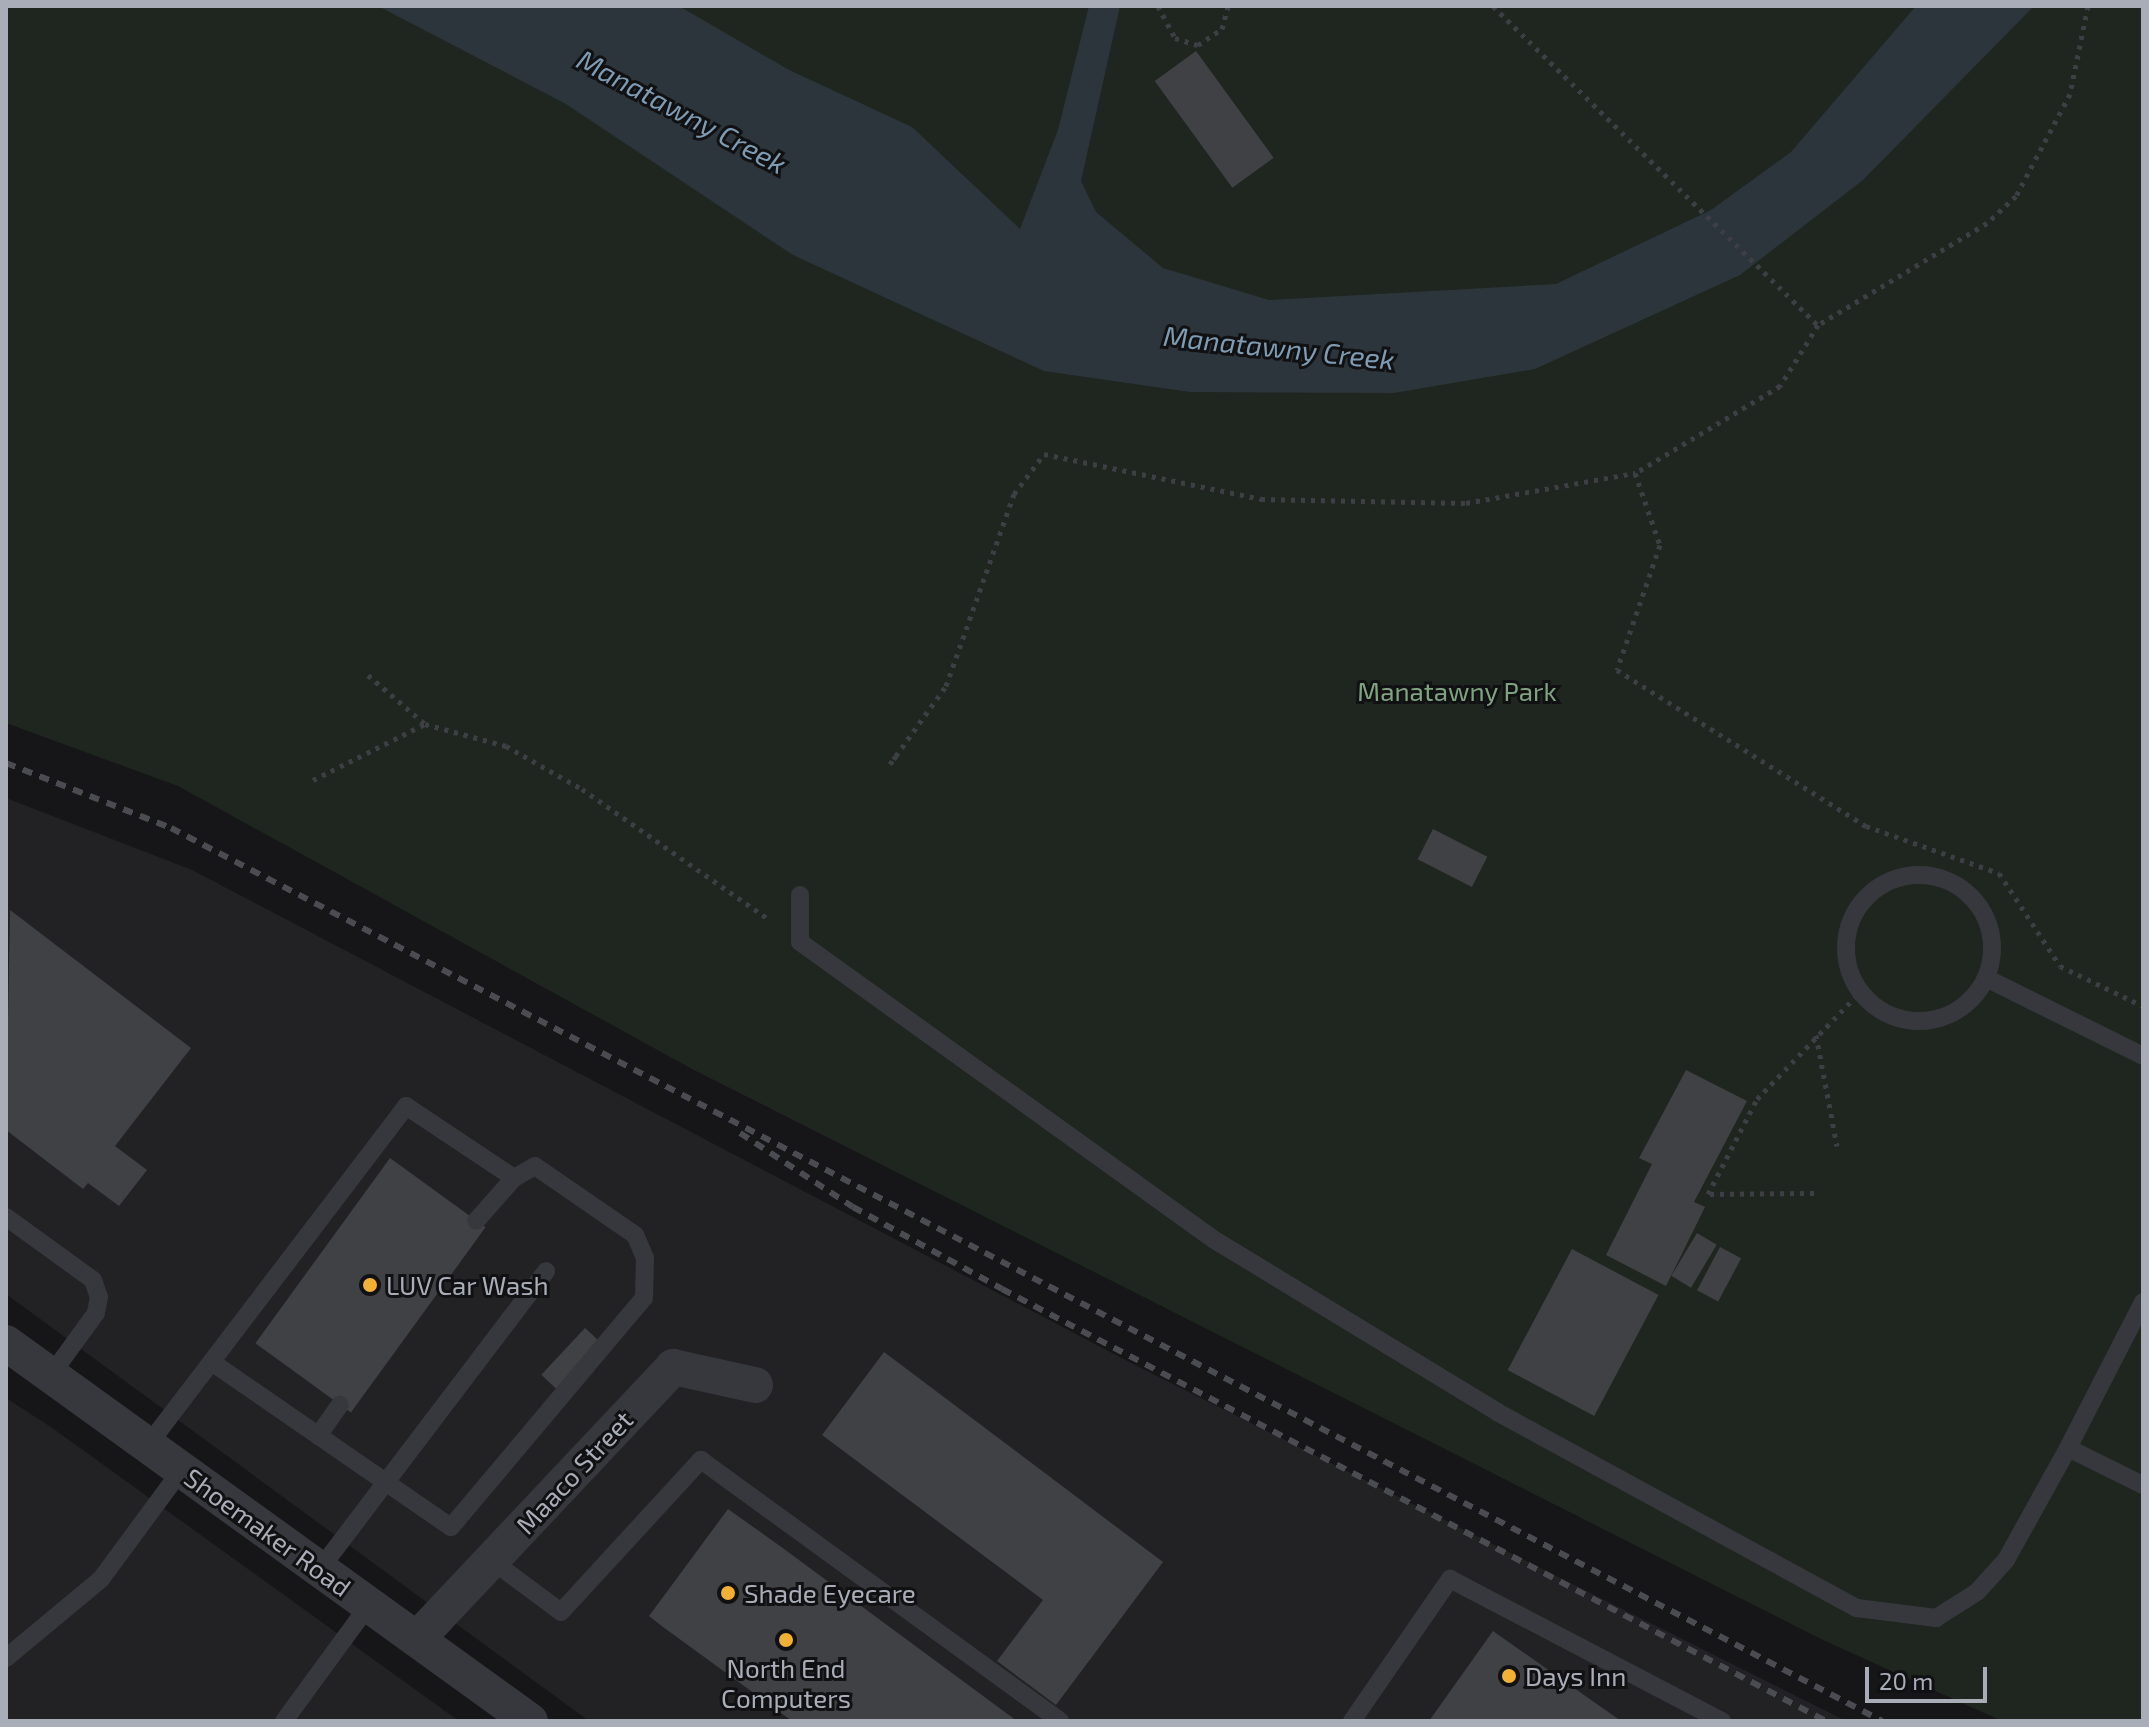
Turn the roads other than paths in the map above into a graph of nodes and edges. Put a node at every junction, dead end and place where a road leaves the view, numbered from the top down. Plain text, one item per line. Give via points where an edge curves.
1 (800, 895) dead end
2 (1986, 978) junction
3 (2143, 1056) edge
4 (514, 1178) junction
5 (6, 1217) edge
6 (476, 1221) dead end
7 (546, 1271) dead end
8 (2143, 1302) edge
9 (6, 1343) edge
10 (213, 1363) junction
11 (51, 1375) junction
12 (755, 1385) dead end
13 (340, 1405) dead end
14 (318, 1436) junction
15 (148, 1445) junction
16 (2068, 1448) junction
17 (182, 1469) junction
18 (384, 1481) junction
19 (2143, 1485) edge
20 (491, 1560) junction
21 (320, 1569) junction
22 (369, 1605) junction
23 (417, 1639) junction
24 (6, 1658) edge
25 (284, 1721) edge
26 (530, 1721) edge
27 (1060, 1721) edge
28 (1352, 1721) edge
29 (1722, 1721) edge

1 - 16 lane via 800,942 1225,1247 1497,1412 1857,1608 1936,1618 1977,1592 2006,1560
2 - 2 lane via 1992,953 1978,906 1938,877 1913,875 1868,896 1854,915 1847,960 1861,991 1888,1015 1933,1020 1974,998
2 - 3 lane
4 - 6 lane
4 - 10 lane via 406,1106
4 - 18 lane via 535,1166 635,1235 645,1258 644,1298 451,1527
5 - 11 lane via 93,1280 99,1297 96,1313
7 - 18 lane
8 - 16 lane
9 - 11 street, Shoemaker Road
10 - 14 lane
10 - 15 lane
11 - 15 street, Shoemaker Road
12 - 20 street, Maaco Street via 673,1367
13 - 14 lane
14 - 18 lane
15 - 17 street, Shoemaker Road
16 - 19 lane
17 - 21 street, Shoemaker Road
17 - 24 lane via 101,1579
18 - 21 lane
20 - 23 street, Maaco Street
20 - 27 lane via 561,1612 701,1460
21 - 22 street, Shoemaker Road
22 - 23 street, Shoemaker Road
22 - 25 lane
23 - 26 street, Shoemaker Road
28 - 29 lane via 1450,1579

